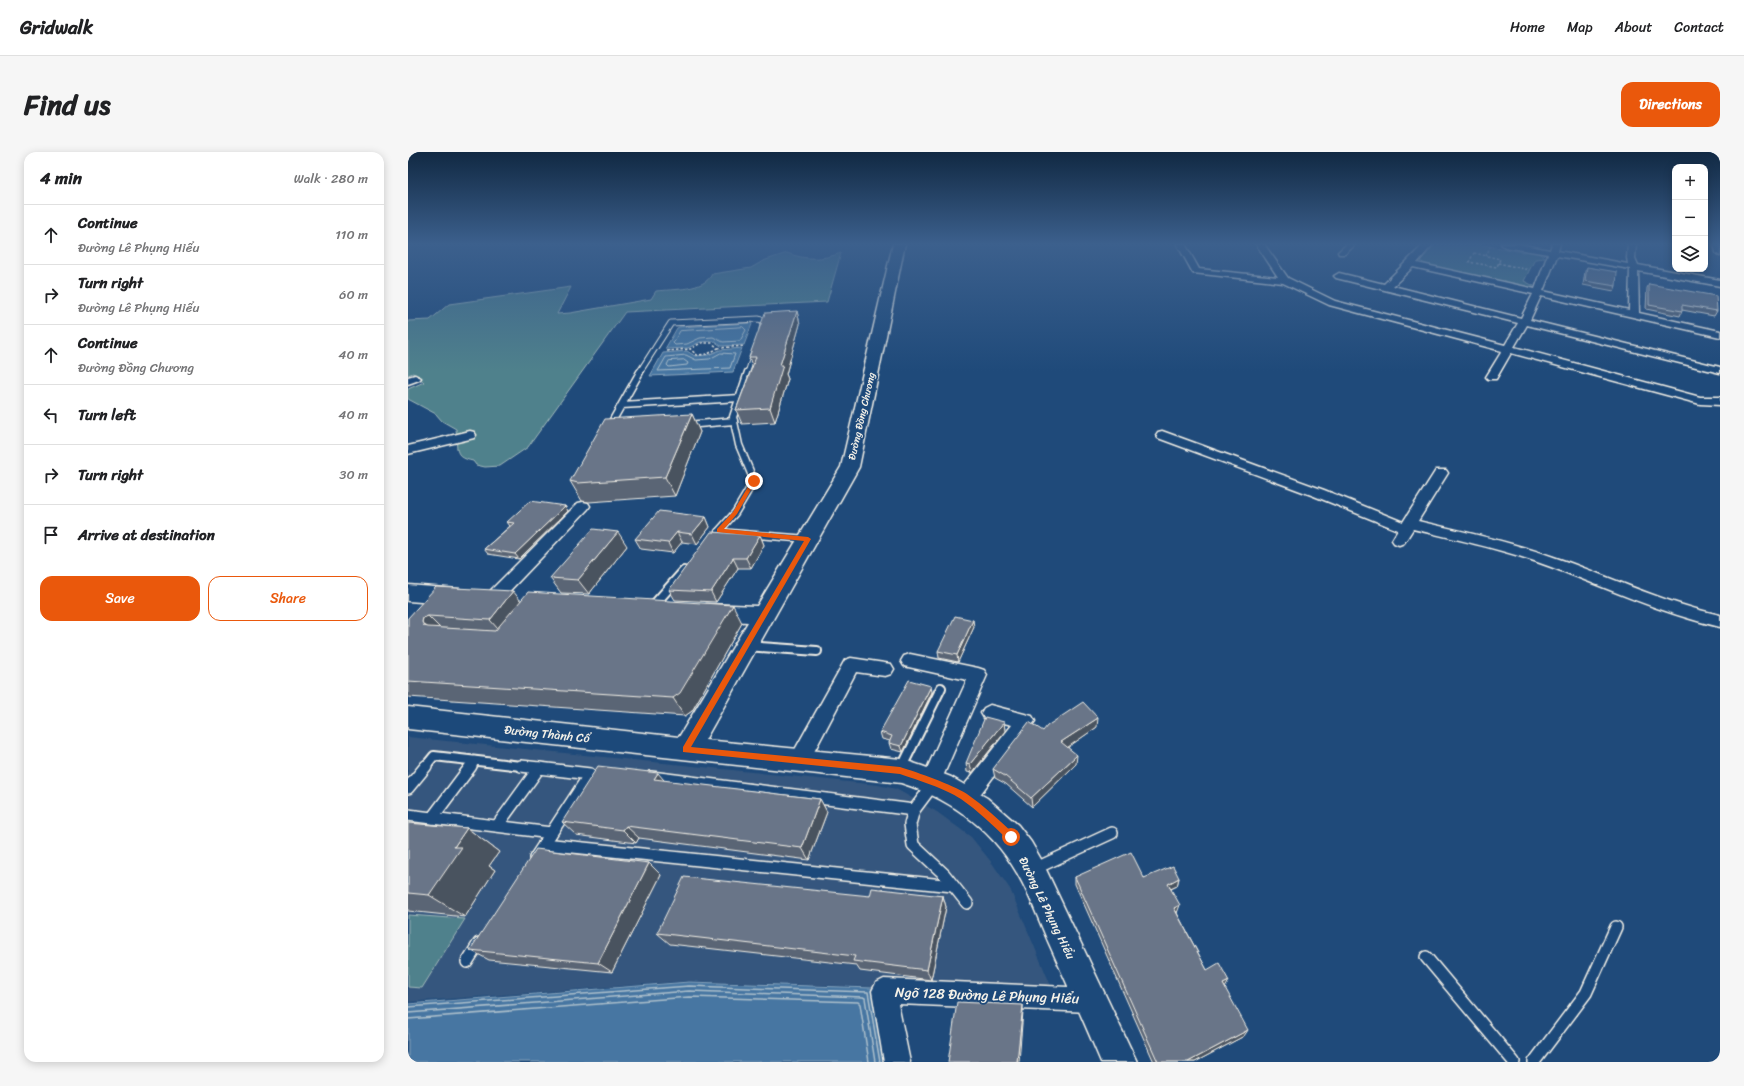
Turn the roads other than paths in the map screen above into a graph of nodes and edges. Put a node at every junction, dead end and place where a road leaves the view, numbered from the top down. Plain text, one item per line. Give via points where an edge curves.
1 (890, 286) edge
2 (1297, 286) edge
3 (1509, 286) edge
4 (1540, 286) edge
5 (1634, 286) edge
6 (1386, 287) edge
7 (1538, 293) junction
8 (1634, 315) junction
9 (1526, 322) junction
10 (1720, 334) edge
11 (759, 338) edge
12 (757, 346) edge
13 (1508, 349) junction
14 (1720, 370) edge
15 (1492, 377) dead end
16 (740, 398) junction
17 (1720, 401) edge
18 (622, 405) junction
19 (734, 421) junction
20 (678, 426) edge
21 (615, 431) edge
22 (470, 435) dead end
23 (1162, 435) dead end
24 (408, 450) edge
25 (1441, 473) dead end
26 (583, 506) dead end
27 (1404, 531) junction
28 (808, 539) junction
29 (688, 566) edge
30 (408, 593) edge
31 (492, 599) junction
32 (521, 601) edge
33 (643, 608) joint
34 (764, 615) junction
35 (1720, 621) edge
36 (746, 646) junction
37 (817, 651) dead end
38 (910, 661) dead end
39 (885, 669) dead end
40 (941, 688) dead end
41 (990, 713) dead end
42 (408, 718) edge
43 (686, 749) junction
44 (475, 761) junction
45 (799, 761) junction
46 (539, 768) junction
47 (900, 771) junction
48 (639, 775) edge
49 (932, 783) junction
50 (408, 788) edge
51 (966, 798) junction
52 (914, 810) junction
53 (408, 815) edge
54 (432, 818) junction
55 (498, 826) junction
56 (551, 833) junction
57 (1112, 833) dead end
58 (544, 844) junction
59 (527, 870) edge
60 (1032, 870) junction
61 (954, 886) junction
62 (967, 903) dead end
63 (1616, 927) dead end
64 (484, 936) edge
65 (1426, 957) dead end
66 (467, 962) dead end
67 (1090, 1000) junction
68 (897, 1062) edge
69 (1119, 1062) edge
70 (1514, 1062) edge
71 (1534, 1062) edge

1 - 28 street, Đường Đồng Chương via 850,467
2 - 13 street via 1332,303
3 - 7 street
4 - 7 street
5 - 8 street
6 - 9 street
7 - 8 street
7 - 9 street
8 - 10 street
9 - 13 street
9 - 14 street
11 - 18 lane via 764,323 759,319 674,322 668,325
12 - 16 lane
13 - 15 street
13 - 17 street via 1700,400
16 - 18 lane
16 - 19 lane
18 - 21 lane via 607,431
19 - 20 lane
19 - 28 lane via 739,445 754,481 735,513 717,534
22 - 24 street
23 - 27 street via 1319,493
25 - 27 street
26 - 31 street
27 - 35 street via 1473,538 1506,547 1567,567 1685,612
28 - 34 street, Đường Đồng Chương
29 - 33 lane
30 - 31 street
31 - 32 street
33 - 34 street
34 - 36 street
36 - 37 lane
36 - 43 street
38 - 49 street via 978,675
39 - 45 street via 851,665
40 - 47 lane
41 - 51 street via 1026,721
42 - 43 street, Đường Thành Cổ
43 - 45 street, Đường Lê Phụng Hiểu
44 - 46 lane
44 - 50 lane via 434,756
44 - 54 lane
45 - 47 street, Đường Lê Phụng Hiểu
46 - 55 lane
46 - 56 lane via 590,774
47 - 49 street, Đường Lê Phụng Hiểu
48 - 52 lane
49 - 51 street, Đường Lê Phụng Hiểu
49 - 52 lane
51 - 60 street, Đường Lê Phụng Hiểu via 1011,837
52 - 61 lane via 910,824 914,845
53 - 54 lane
54 - 55 lane
55 - 56 lane
56 - 58 lane
57 - 60 lane
58 - 59 lane
58 - 61 lane
60 - 67 street, Đường Lê Phụng Hiểu
61 - 62 lane
63 - 71 lane via 1586,993
64 - 66 lane
65 - 70 lane
67 - 68 street, Ngõ 128 Đường Lê Phụng Hiểu via 884,991
67 - 69 street, Đường Lê Phụng Hiểu

